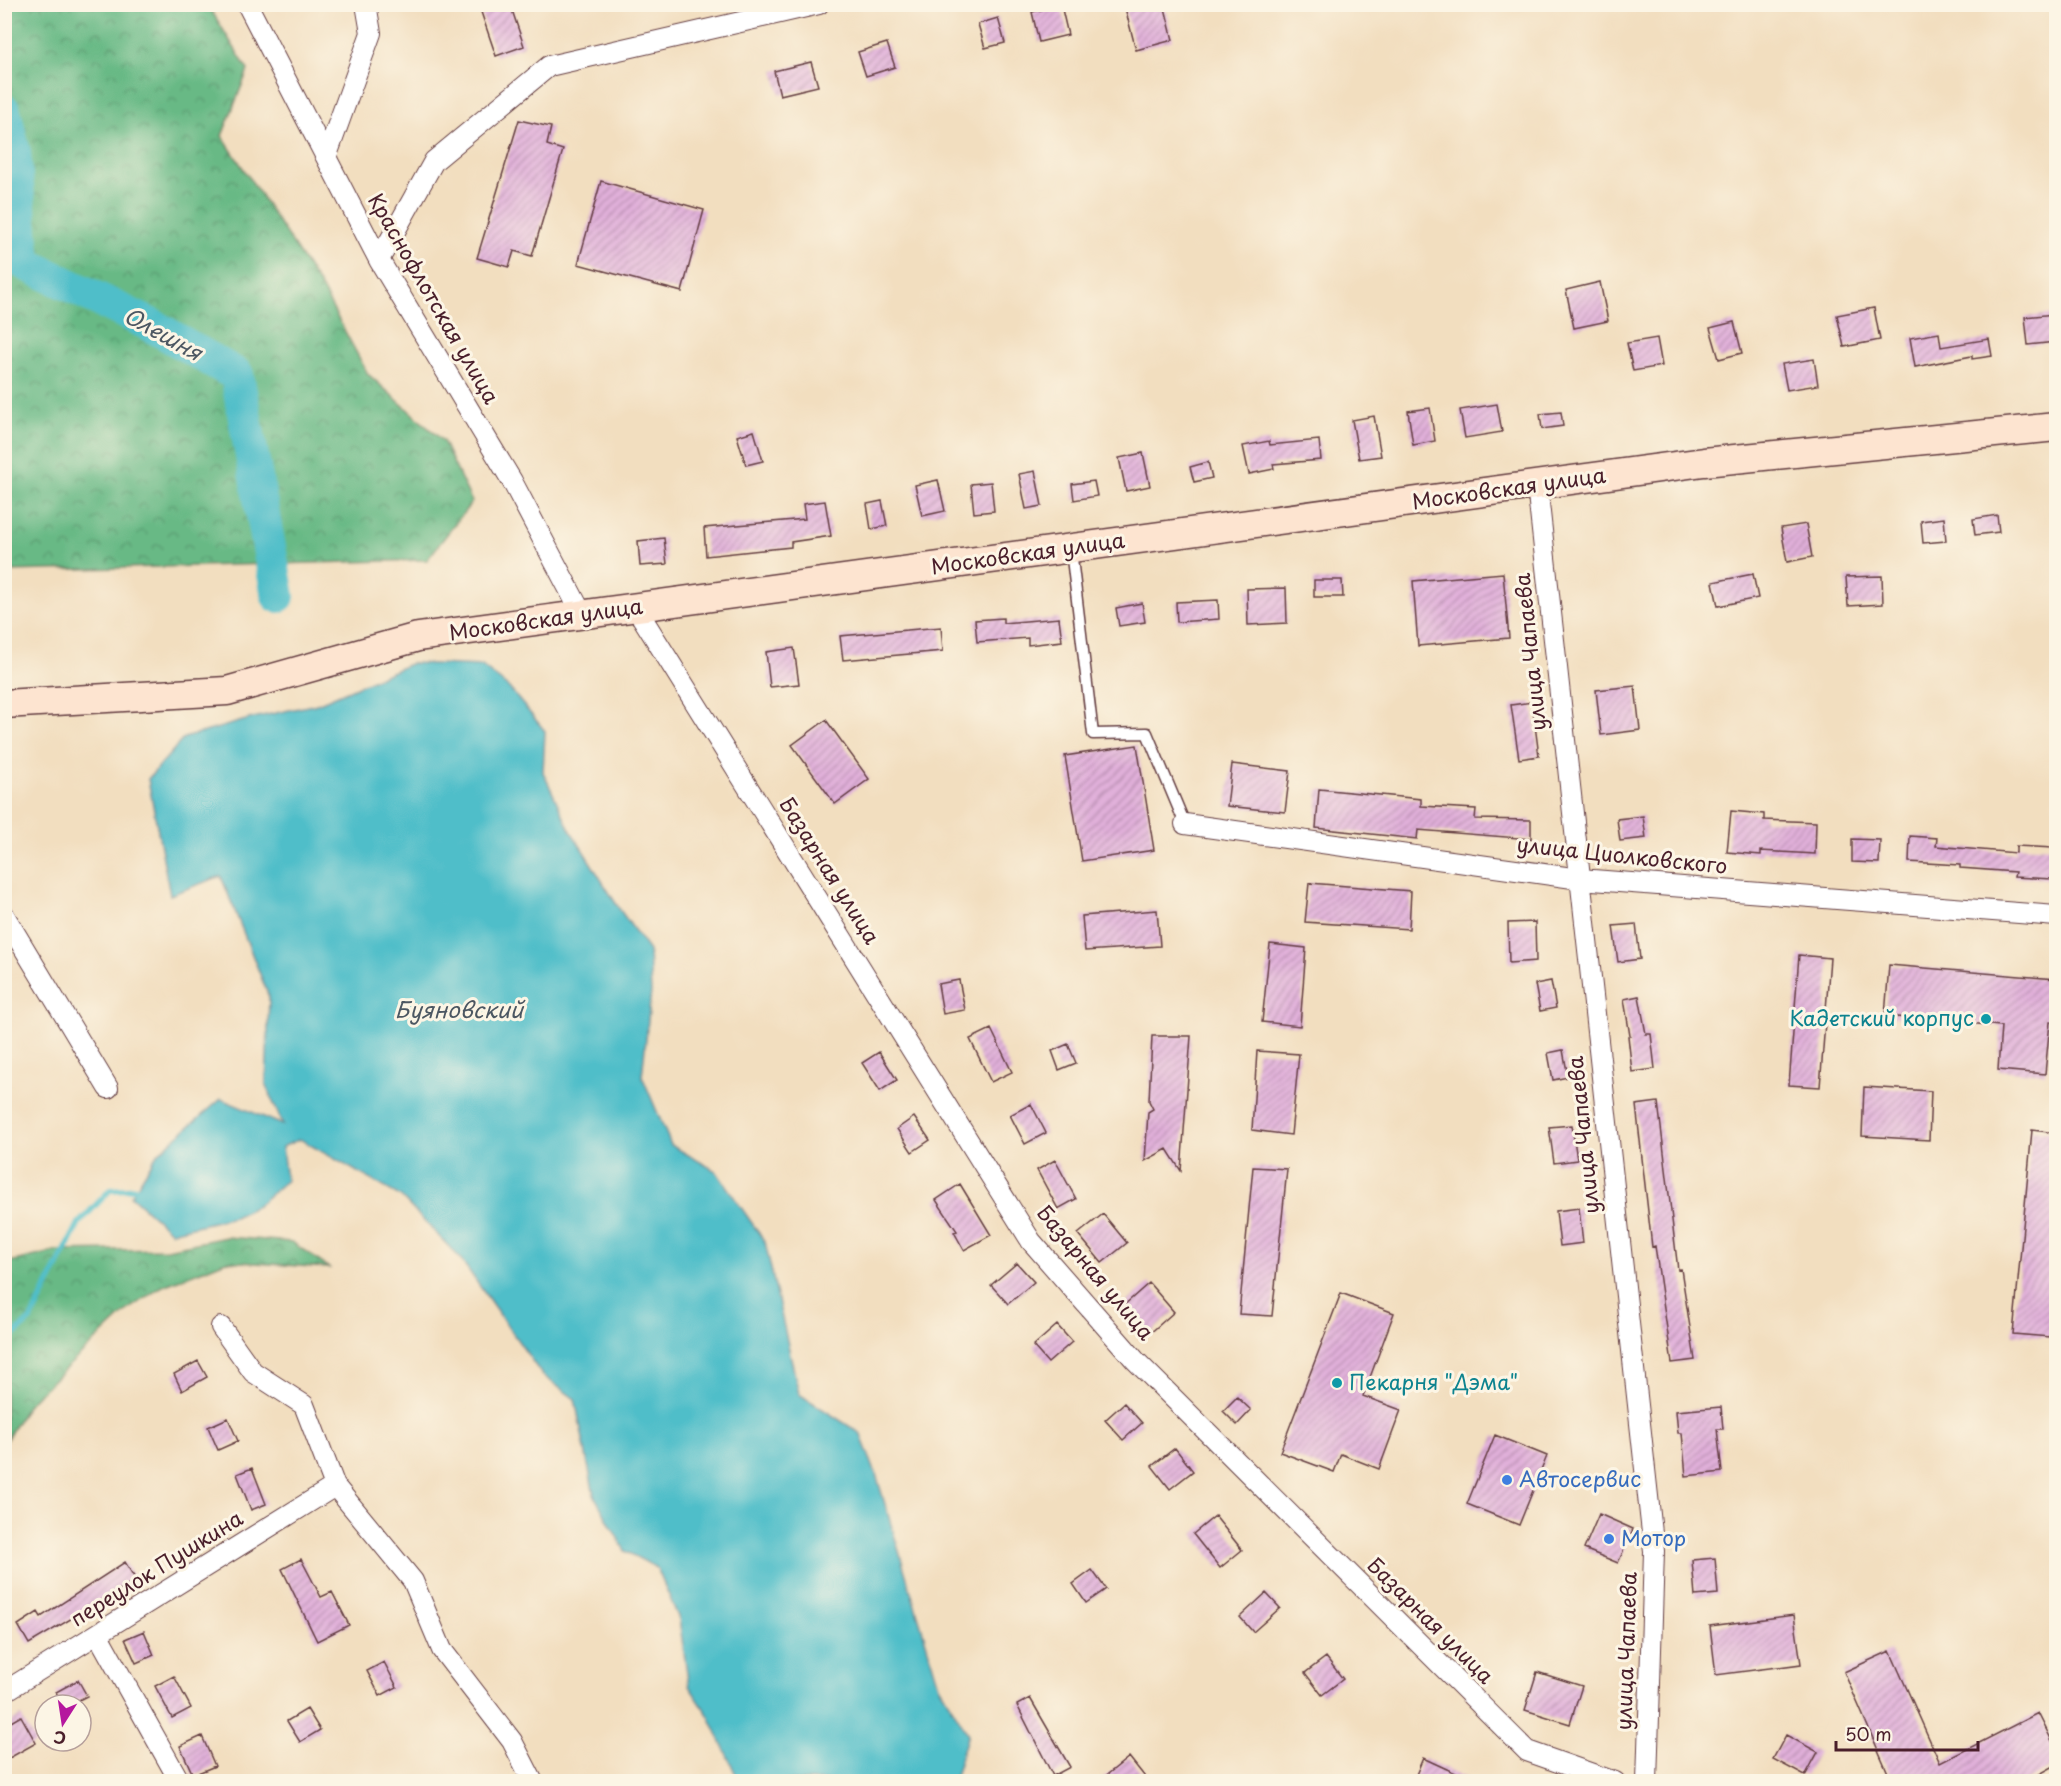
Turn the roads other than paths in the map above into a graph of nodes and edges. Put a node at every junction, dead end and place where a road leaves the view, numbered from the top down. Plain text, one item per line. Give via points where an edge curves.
1 (247, 4) edge
2 (366, 4) edge
3 (819, 4) edge
4 (327, 155) junction
5 (379, 261) junction
6 (2056, 427) edge
7 (1537, 485) junction
8 (1071, 548) junction
9 (636, 608) junction
10 (582, 614) junction
11 (4, 704) edge
12 (1185, 824) joint
13 (1580, 879) junction
14 (4, 915) edge
15 (2056, 916) edge
16 (108, 1088) dead end
17 (222, 1327) dead end
18 (335, 1486) junction
19 (98, 1635) junction
20 (4, 1692) edge
21 (180, 1782) edge
22 (533, 1782) edge
23 (1615, 1782) edge
24 (1647, 1782) edge

1 - 4 street, Краснофлотская улица
2 - 4 street via 371,33
3 - 5 street via 549,66 434,161
4 - 5 street, Краснофлотская улица
5 - 10 street, Краснофлотская улица via 512,481
6 - 7 street, Московская улица via 1704,462
7 - 8 street, Московская улица
7 - 13 street, улица Чапаева
8 - 9 street, Московская улица
8 - 12 lane via 1093,734 1147,733
9 - 10 street, Московская улица
9 - 23 street, Базарная улица via 1031,1241 1135,1360 1527,1751
10 - 11 street, Московская улица via 418,637 227,691
12 - 13 street, улица Циолковского
13 - 15 street, улица Циолковского
13 - 24 street, улица Чапаева via 1654,1551
14 - 16 street
17 - 18 street via 253,1372 304,1406
18 - 19 street, переулок Пушкина
18 - 22 street via 413,1581 442,1650 512,1741
19 - 20 street, переулок Пушкина
19 - 21 street

